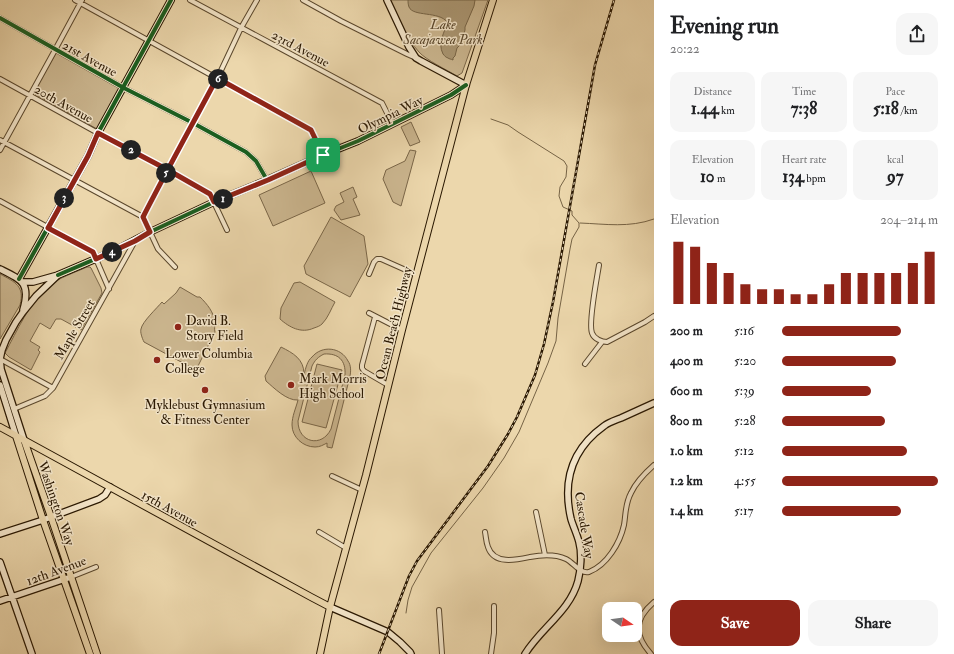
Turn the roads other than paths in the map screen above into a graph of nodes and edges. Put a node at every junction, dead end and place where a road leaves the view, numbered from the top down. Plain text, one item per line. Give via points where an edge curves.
1 (75, 0) edge
2 (171, 0) edge
3 (190, 0) edge
4 (257, 0) edge
5 (303, 0) edge
6 (387, 0) edge
7 (494, 0) edge
8 (81, 1) edge
9 (0, 18) edge
10 (241, 28) junction
11 (149, 42) junction
12 (55, 50) junction
13 (416, 58) junction
14 (217, 78) junction
15 (0, 79) edge
16 (466, 85) junction
17 (124, 88) junction
18 (30, 95) junction
19 (193, 123) junction
20 (392, 123) junction
21 (98, 133) junction
22 (2, 141) edge
23 (0, 150) edge
24 (323, 155) junction
25 (168, 170) junction
26 (74, 180) junction
27 (268, 180) junction
28 (0, 201) edge
29 (214, 202) junction
30 (143, 217) junction
31 (48, 228) junction
32 (227, 230) dead end
33 (150, 232) junction
34 (135, 241) junction
35 (96, 259) junction
36 (599, 265) dead end
37 (174, 267) dead end
38 (0, 269) edge
39 (369, 274) dead end
40 (58, 275) junction
41 (417, 275) junction
42 (21, 280) junction
43 (109, 289) junction
44 (23, 312) junction
45 (369, 314) dead end
46 (654, 316) edge
47 (375, 317) junction
48 (402, 330) junction
49 (3, 342) edge
50 (602, 342) junction
51 (0, 359) edge
52 (585, 364) dead end
53 (0, 385) edge
54 (388, 385) junction
55 (53, 388) junction
56 (654, 403) edge
57 (14, 409) junction
58 (0, 427) edge
59 (16, 436) junction
60 (24, 440) junction
61 (654, 465) edge
62 (332, 476) dead end
63 (110, 487) junction
64 (362, 490) junction
65 (536, 512) dead end
66 (51, 517) junction
67 (43, 520) junction
68 (319, 532) dead end
69 (485, 532) dead end
70 (0, 534) edge
71 (346, 548) junction
72 (545, 555) junction
73 (0, 562) edge
74 (96, 568) dead end
75 (580, 571) junction
76 (71, 577) junction
77 (64, 580) junction
78 (12, 597) junction
79 (0, 601) edge
80 (654, 602) edge
81 (494, 606) dead end
82 (330, 607) junction
83 (439, 610) dead end
84 (32, 654) edge
85 (90, 654) edge
86 (97, 654) edge
87 (320, 654) edge
88 (411, 654) edge
89 (442, 654) edge
90 (491, 654) edge
91 (525, 654) edge
92 (651, 654) edge

1 - 8 street
2 - 11 street
3 - 10 street, 23rd Avenue
4 - 10 street
5 - 13 street
6 - 13 street
7 - 16 main road, Ocean Beach Highway
8 - 11 street
8 - 12 street
9 - 12 street, 21st Avenue
10 - 14 street
10 - 20 street, 23rd Avenue via 382,103
11 - 14 street
11 - 17 street
12 - 17 street, 21st Avenue
12 - 18 street
13 - 16 street
14 - 19 street
14 - 24 street via 311,130
15 - 18 street, 20th Avenue
16 - 20 street, Olympia Way via 451,95
16 - 41 main road, Ocean Beach Highway
17 - 19 street, 21st Avenue
17 - 21 street
18 - 21 street, 20th Avenue
18 - 22 street
19 - 25 street
19 - 27 street, 21st Avenue via 246,152 256,161
20 - 24 street, Olympia Way
21 - 25 street, 20th Avenue
21 - 26 street
22 - 23 street
22 - 26 street
24 - 27 street, Olympia Way
25 - 29 street, 20th Avenue via 210,194
25 - 30 street
26 - 30 street
26 - 31 street
27 - 29 street, Olympia Way
28 - 31 street
29 - 32 street, 20th Avenue
29 - 33 street, Olympia Way
30 - 33 street
31 - 35 street via 93,252
31 - 42 street
33 - 34 street, Olympia Way
33 - 37 street via 158,249
34 - 35 street, Olympia Way
34 - 43 street, Maple Street
35 - 40 street, Olympia Way
35 - 43 street
36 - 50 street via 591,324 592,334
38 - 42 street
39 - 41 street via 374,262 381,259
40 - 42 street, Olympia Way via 33,282
40 - 44 street
41 - 48 main road, Ocean Beach Highway
42 - 44 street via 27,298
43 - 55 street, Maple Street
44 - 49 street
45 - 47 street
46 - 50 street via 607,342
47 - 48 street
47 - 54 street via 362,368
48 - 54 main road, Ocean Beach Highway
49 - 51 street
50 - 52 street
51 - 55 street
51 - 57 street, Washington Way via 1,370
53 - 59 street, Washington Way
54 - 64 main road, Ocean Beach Highway
55 - 57 street, Maple Street via 45,396
56 - 75 street, Cascade Way via 605,425 586,441 573,461 568,481 568,502 571,521 579,542
57 - 60 street, Washington Way
58 - 59 main road, 15th Avenue
59 - 60 main road, 15th Avenue
59 - 67 main road, Washington Way
60 - 63 main road, 15th Avenue
60 - 66 main road, Washington Way
61 - 75 street via 641,477 631,492 624,525 611,554 599,566 588,572
62 - 64 street
63 - 66 street via 99,499
63 - 82 main road, 15th Avenue
64 - 71 main road, Ocean Beach Highway
65 - 72 street
66 - 67 street
66 - 76 main road, Washington Way
67 - 70 street
67 - 77 main road, Washington Way
68 - 71 street
69 - 72 street via 491,554 499,559 510,561
71 - 82 main road, Ocean Beach Highway
72 - 75 street via 565,559
73 - 78 street
74 - 76 street, 12th Avenue
75 - 91 street, Cascade Way via 572,596
76 - 77 street, 12th Avenue
76 - 86 main road, Washington Way
77 - 78 street, 12th Avenue
77 - 85 main road, Washington Way
78 - 79 street, 12th Avenue
78 - 84 street
80 - 92 street via 642,615 639,624 639,635
81 - 90 street
82 - 87 main road, Ocean Beach Highway
82 - 88 street via 388,632
83 - 89 street

